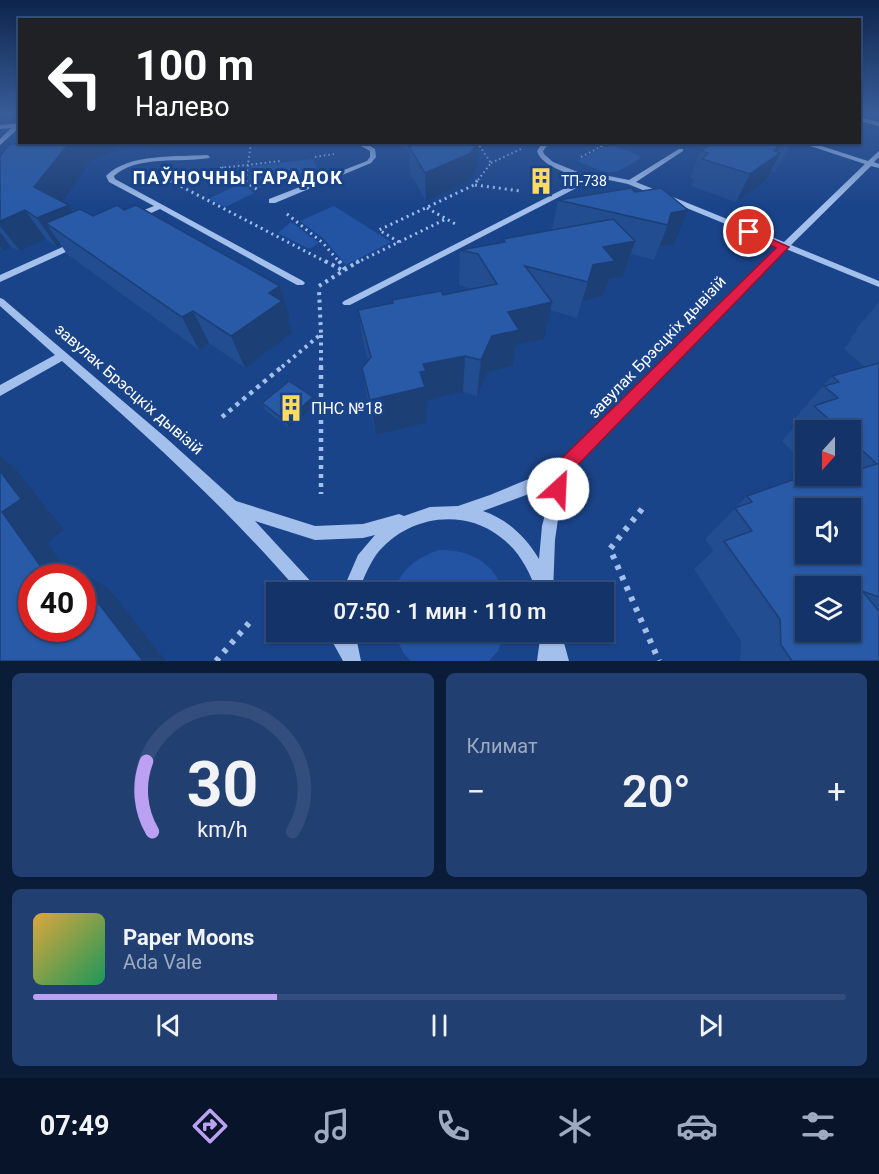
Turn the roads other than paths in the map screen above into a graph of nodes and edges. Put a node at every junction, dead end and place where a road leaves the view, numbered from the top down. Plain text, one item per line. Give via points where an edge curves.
1 (361, 144) edge
2 (545, 144) edge
3 (808, 144) edge
4 (681, 150) dead end
5 (879, 153) edge
6 (207, 157) dead end
7 (874, 164) edge
8 (589, 179) junction
9 (630, 182) junction
10 (272, 201) dead end
11 (160, 206) junction
12 (128, 220) edge
13 (86, 240) edge
14 (784, 247) junction
15 (0, 279) edge
16 (300, 283) dead end
17 (879, 284) edge
18 (0, 301) edge
19 (347, 303) dead end
20 (62, 356) junction
21 (0, 391) edge
22 (565, 467) junction
23 (233, 507) junction
24 (459, 512) junction
25 (414, 517) junction
26 (301, 582) edge
27 (354, 582) edge
28 (541, 582) edge
29 (545, 582) edge
30 (342, 642) edge
31 (349, 642) edge
32 (549, 642) edge
33 (554, 642) edge
34 (351, 657) edge
35 (546, 661) edge
36 (560, 661) edge

1 - 10 street via 373,150 372,159 360,167
2 - 8 street via 540,151 544,159
3 - 7 street
4 - 9 street
5 - 7 street, завулак Брэсцкіх дывізій
6 - 11 street via 131,164 111,174 115,182
7 - 14 street, завулак Брэсцкіх дывізій
8 - 9 street
8 - 19 street
9 - 14 street
11 - 12 street
11 - 16 street
13 - 15 street
14 - 17 street
14 - 22 street, завулак Брэсцкіх дывізій
18 - 20 street, завулак Брэсцкіх дывізій
20 - 21 street
20 - 23 street, завулак Брэсцкіх дывізій
22 - 24 street, завулак Брэсцкіх дывізій via 526,489
22 - 29 street, завулак Брэсцкіх дывізій via 551,510
23 - 25 street, завулак Брэсцкіх дывізій via 315,533 363,531
23 - 26 street, завулак Брэсцкіх дывізій
24 - 25 street, завулак Брэсцкіх дывізій via 436,511
24 - 28 street via 502,529 521,546
25 - 27 street via 375,546
30 - 34 street
31 - 34 street
32 - 35 street
33 - 36 street

